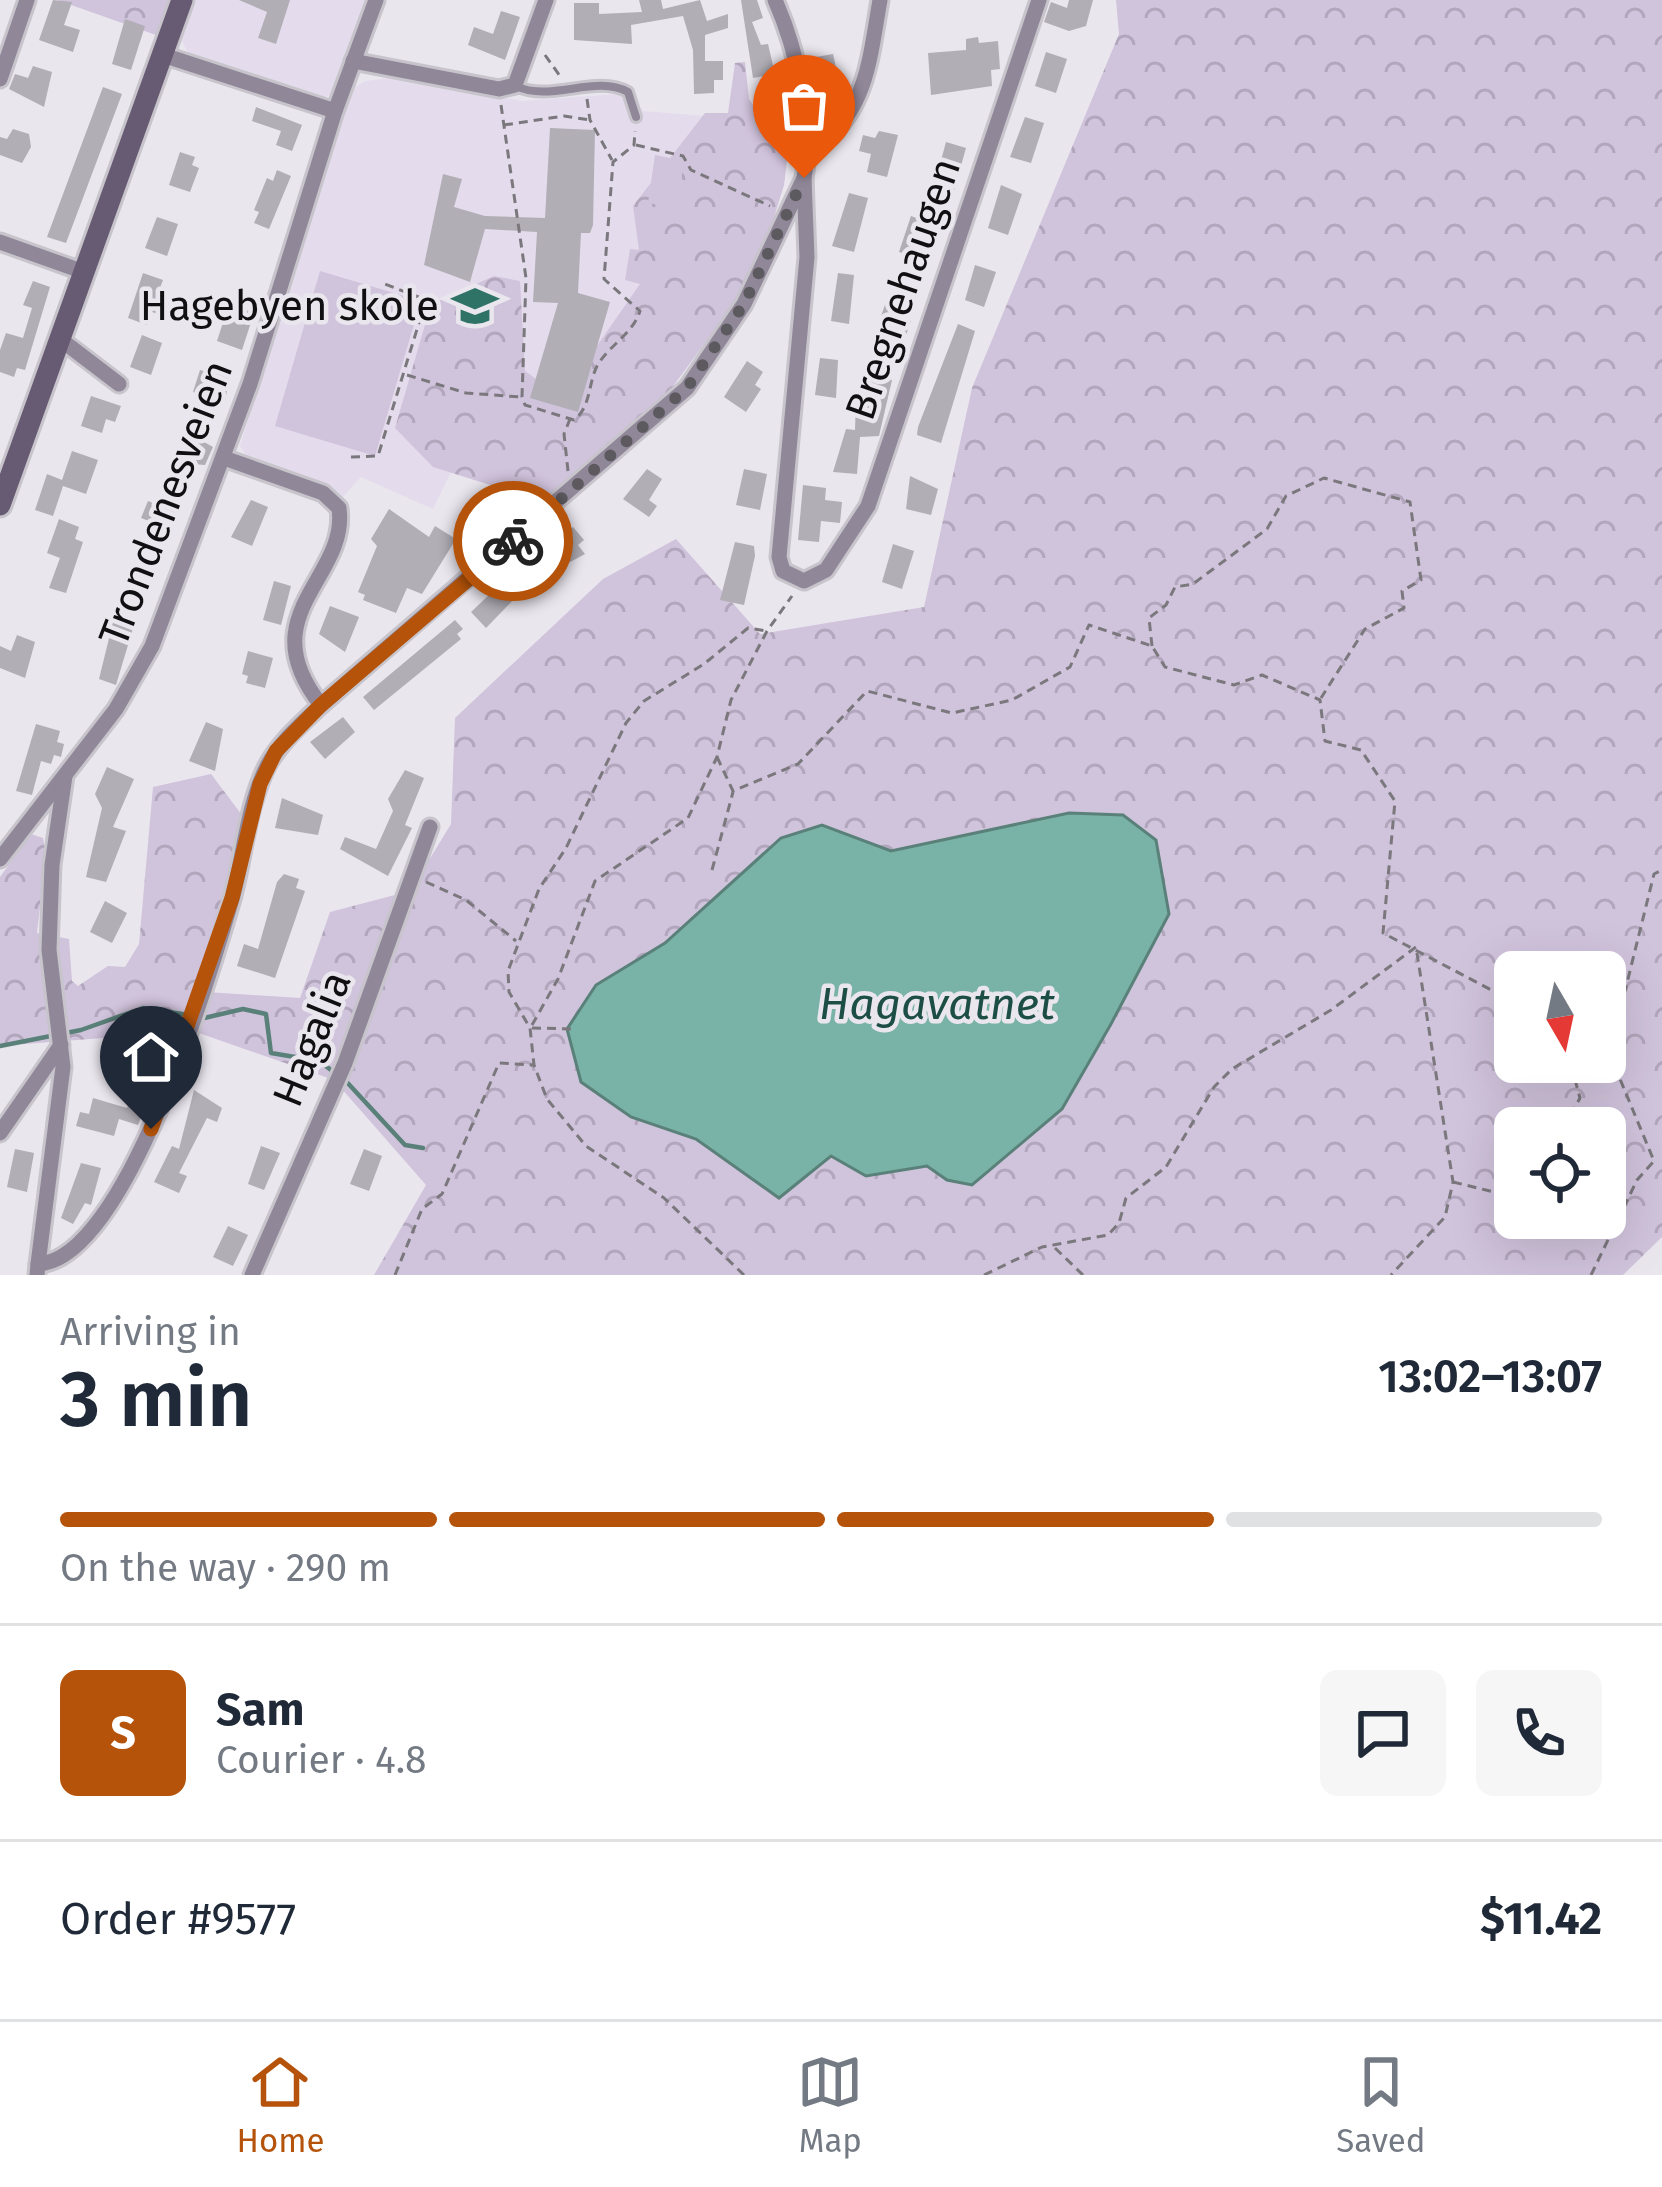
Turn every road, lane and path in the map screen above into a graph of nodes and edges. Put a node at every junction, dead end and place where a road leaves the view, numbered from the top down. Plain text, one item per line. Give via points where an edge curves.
1 (27, 0) edge
2 (182, 0) edge
3 (376, 0) edge
4 (546, 0) edge
5 (775, 0) edge
6 (880, 0) edge
7 (1039, 0) edge
8 (531, 44) junction
9 (163, 55) junction
10 (353, 61) junction
11 (0, 79) edge
12 (507, 87) junction
13 (586, 88) junction
14 (569, 90) junction
15 (335, 111) junction
16 (637, 117) joint
17 (590, 120) junction
18 (505, 125) junction
19 (634, 145) junction
20 (808, 156) junction
21 (613, 162) junction
22 (804, 178) junction
23 (789, 208) junction
24 (0, 242) edge
25 (84, 272) junction
26 (385, 284) dead end
27 (60, 340) junction
28 (405, 374) junction
29 (118, 384) dead end
30 (522, 397) junction
31 (570, 419) junction
32 (351, 457) dead end
33 (224, 458) junction
34 (574, 489) junction
35 (0, 506) edge
36 (804, 580) junction
37 (766, 631) junction
38 (1151, 646) junction
39 (1320, 700) junction
40 (321, 705) junction
41 (717, 757) junction
42 (65, 773) junction
43 (733, 790) junction
44 (430, 827) dead end
45 (0, 860) edge
46 (712, 870) dead end
47 (1662, 870) edge
48 (413, 876) junction
49 (516, 940) junction
50 (1416, 947) junction
51 (1626, 982) edge
52 (1494, 992) edge
53 (530, 1028) junction
54 (576, 1029) dead end
55 (62, 1045) junction
56 (534, 1065) junction
57 (1622, 1083) edge
58 (0, 1132) edge
59 (1453, 1182) junction
60 (1494, 1192) edge
61 (1054, 1246) junction
62 (37, 1270) edge
63 (252, 1275) edge
64 (395, 1275) edge
65 (744, 1275) edge
66 (984, 1275) edge
67 (1084, 1275) edge
68 (1391, 1275) edge
69 (1591, 1275) edge

1 - 11 street
2 - 9 main road
3 - 10 street, Trondenesveien
4 - 8 street
5 - 20 street
6 - 20 street via 860,98 847,122
7 - 36 street, Bregnehaugen via 868,506 836,559
8 - 12 street
8 - 14 path
9 - 15 street
9 - 25 main road
10 - 12 street
10 - 15 street, Trondenesveien
12 - 14 lane
12 - 18 path
13 - 14 lane
13 - 16 lane via 628,92
13 - 17 path
15 - 33 street, Trondenesveien
16 - 19 path
17 - 18 path
17 - 21 path
18 - 30 path via 527,296
19 - 21 path
19 - 23 path via 683,156 691,170 764,205
20 - 22 street
21 - 31 path via 604,279 640,311 597,367 582,414
22 - 23 street
22 - 36 street via 807,257 779,556 783,571
23 - 34 street via 708,361
24 - 25 street
25 - 27 main road
26 - 28 path via 426,300
27 - 29 street
27 - 35 main road
28 - 30 path via 466,393
28 - 32 path via 379,456
30 - 31 path
31 - 34 path via 564,446
33 - 40 street via 323,493 339,508 339,527 295,634 298,667
33 - 42 street, Trondenesveien via 137,679
34 - 40 street
36 - 37 path
37 - 41 path via 731,700
37 - 49 path via 748,628 644,701 626,723
38 - 39 path via 1165,668 1234,685 1262,675
38 - 39 path via 1149,618 1175,587 1193,584 1267,529 1286,496 1324,478 1410,502 1421,580 1402,591 1404,608 1365,629
38 - 43 path via 1090,625 1070,667 1012,700 952,713 867,691 798,764
39 - 50 path via 1325,741 1360,750 1395,801 1383,933
40 - 62 street via 276,751 260,784 225,920 143,1147 85,1242
41 - 43 path
41 - 53 path via 688,818 595,881
42 - 45 street, Trondenesveien
42 - 55 street via 50,920
43 - 46 path
44 - 48 street, Hagalia
47 - 51 path via 1637,926
48 - 49 path via 466,900
48 - 63 street, Hagalia via 345,1063
49 - 53 path via 509,992
50 - 52 path
50 - 59 path
50 - 61 path via 1232,1069 1166,1167 1126,1198 1108,1235
53 - 54 path
53 - 56 path
55 - 58 street
55 - 62 street
56 - 64 path via 499,1063 442,1194 422,1209
56 - 65 path via 547,1099 586,1146 664,1198
57 - 69 path via 1654,1161
59 - 60 path
59 - 68 path via 1445,1217
61 - 66 path
61 - 67 path

